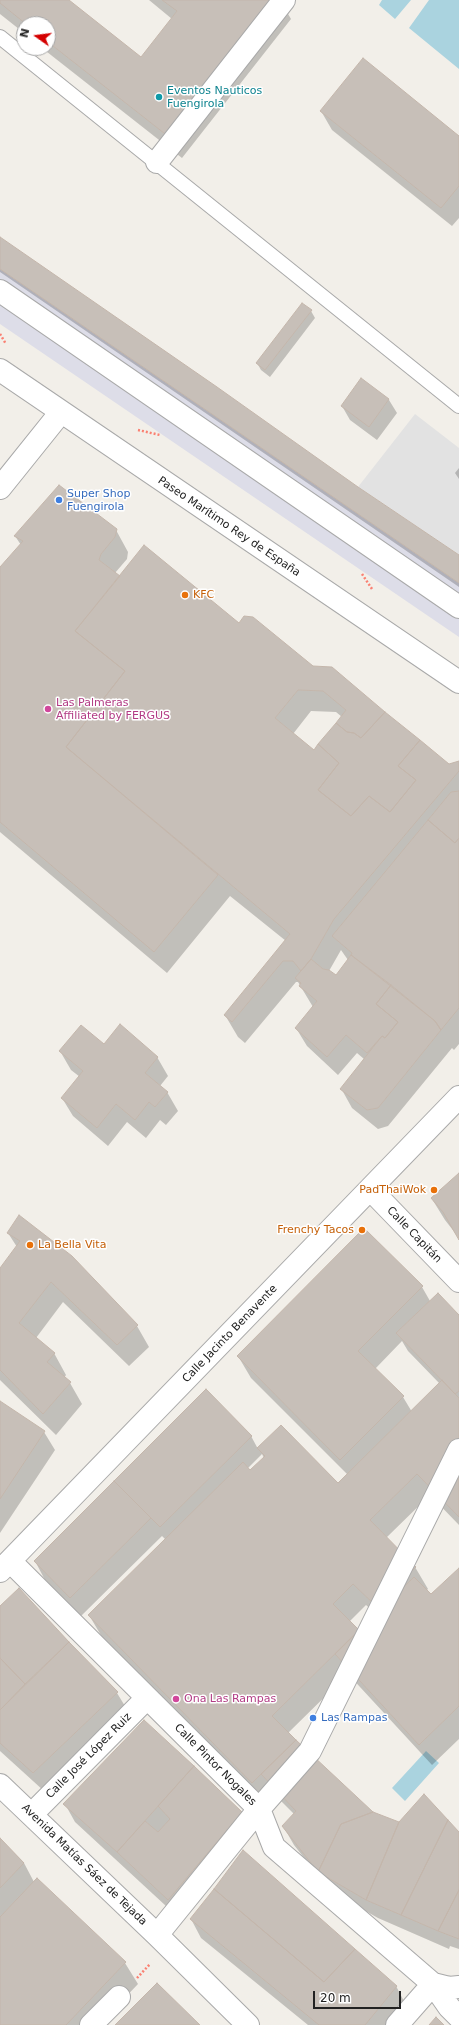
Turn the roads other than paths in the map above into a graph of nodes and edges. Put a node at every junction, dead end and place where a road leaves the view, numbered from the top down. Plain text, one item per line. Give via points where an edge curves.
1 (284, 0) edge
2 (0, 37) edge
3 (157, 162) junction
4 (0, 291) edge
5 (0, 370) edge
6 (459, 406) edge
7 (61, 412) junction
8 (0, 488) edge
9 (459, 607) edge
10 (459, 682) edge
11 (459, 1097) edge
12 (370, 1189) junction
13 (459, 1281) edge
14 (459, 1450) edge
15 (5, 1566) edge
16 (147, 1698) junction
17 (3, 1794) edge
18 (260, 1809) junction
19 (32, 1814) junction
20 (162, 1940) junction
21 (433, 1984) junction
22 (459, 1988) edge
23 (119, 1997) road end
24 (459, 2017) edge
25 (91, 2025) edge
26 (248, 2025) edge
27 (397, 2025) edge

1 - 3 street
2 - 3 lane
3 - 6 lane
4 - 9 street
5 - 7 street, Paseo Marítimo Rey de España
7 - 8 street
7 - 10 street, Paseo Marítimo Rey de España
11 - 12 street, Calle Jacinto Benavente
12 - 13 street, Calle Capitán
12 - 15 street, Calle Jacinto Benavente
14 - 18 street via 310,1751
15 - 16 street, Calle Pintor Nogales via 61,1611
16 - 18 street, Calle Pintor Nogales
16 - 19 street, Calle José López Ruiz
17 - 19 street, Avenida Matías Sáez de Tejada
18 - 20 street
18 - 21 street, Calle Pintor Nogales via 274,1847
19 - 20 street, Avenida Matías Sáez de Tejada
20 - 26 street, Avenida Matías Sáez de Tejada
21 - 22 street
21 - 24 street
21 - 27 street
23 - 25 street

